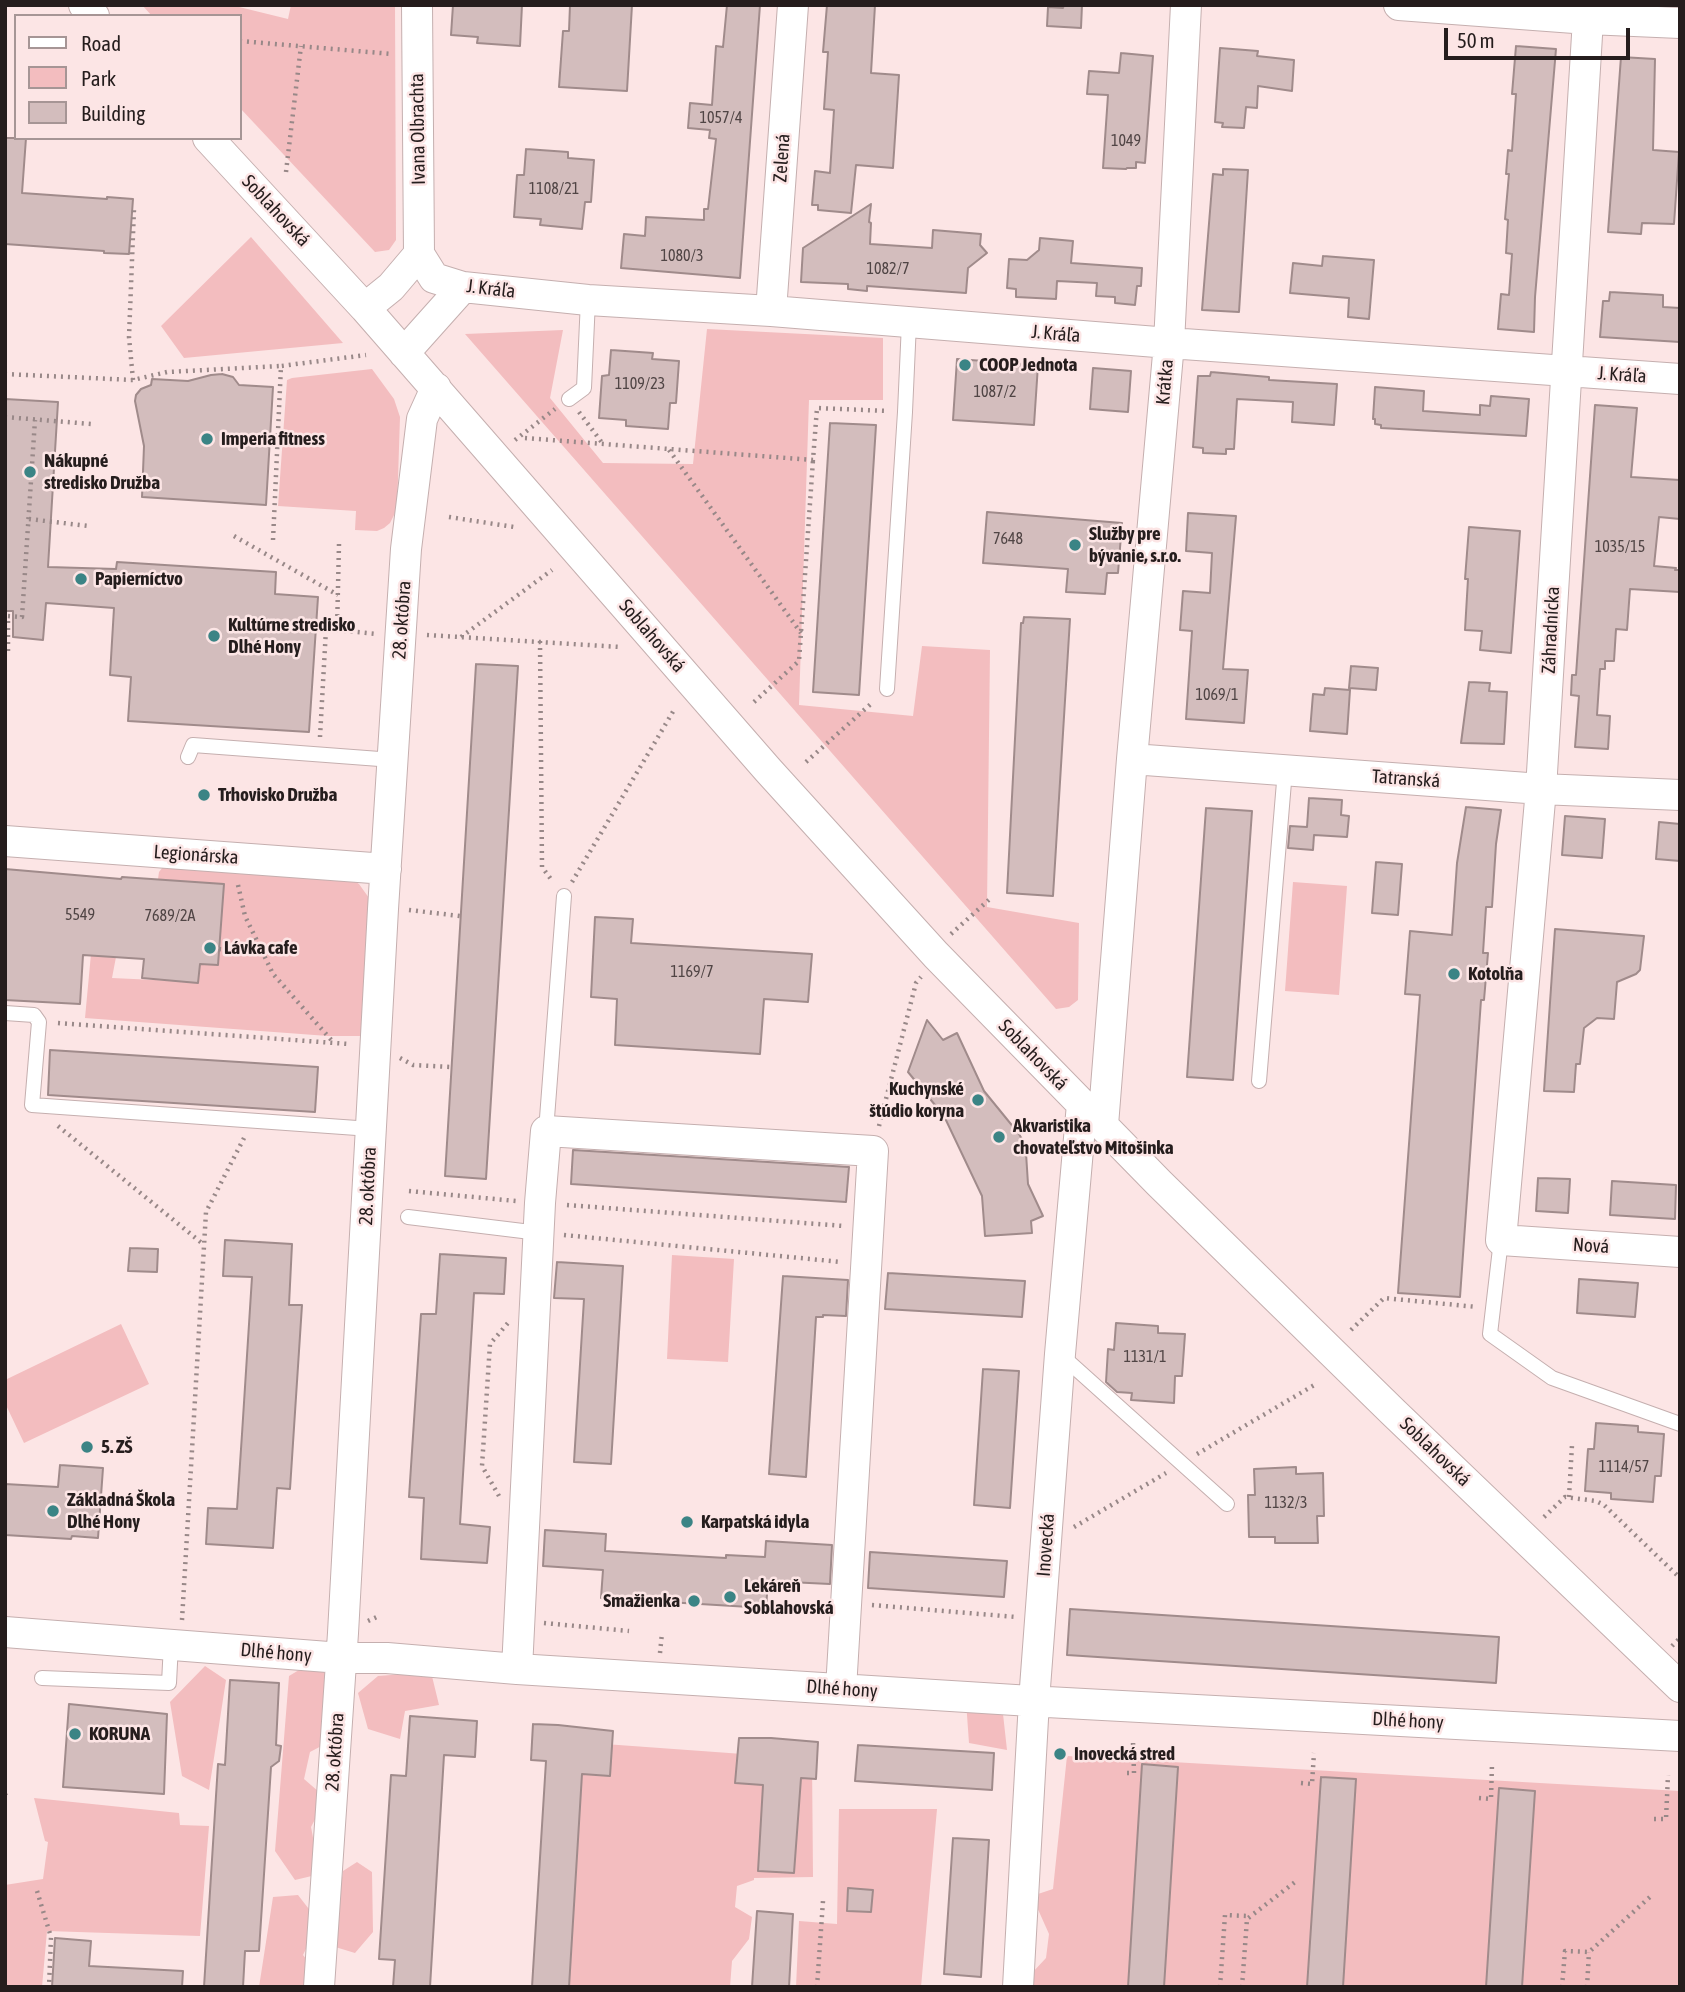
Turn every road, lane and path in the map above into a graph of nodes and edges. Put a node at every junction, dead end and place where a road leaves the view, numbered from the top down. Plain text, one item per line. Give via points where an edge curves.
1 (417, 5) edge
2 (793, 5) edge
3 (1186, 5) edge
4 (1399, 5) edge
5 (1588, 19) junction
6 (1680, 23) edge
7 (242, 41) edge
8 (301, 46) junction
9 (417, 56) junction
10 (210, 140) edge
11 (286, 172) dead end
12 (134, 209) dead end
13 (427, 266) junction
14 (463, 287) junction
15 (587, 300) junction
16 (365, 308) junction
17 (771, 311) junction
18 (909, 323) junction
19 (1169, 344) junction
20 (404, 353) junction
21 (366, 355) dead end
22 (281, 366) junction
23 (1567, 371) junction
24 (5, 374) edge
25 (1680, 379) edge
26 (133, 380) junction
27 (436, 388) junction
28 (569, 399) junction
29 (905, 412) junction
30 (5, 417) edge
31 (35, 420) junction
32 (91, 424) dead end
33 (525, 438) dead end
34 (508, 444) dead end
35 (603, 444) junction
36 (668, 449) junction
37 (813, 460) junction
38 (449, 517) dead end
39 (29, 519) junction
40 (88, 526) dead end
41 (514, 527) dead end
42 (234, 536) dead end
43 (273, 540) dead end
44 (340, 544) dead end
45 (552, 570) dead end
46 (338, 595) junction
47 (337, 630) junction
48 (801, 634) junction
49 (386, 635) dead end
50 (435, 635) dead end
51 (461, 637) junction
52 (540, 642) junction
53 (620, 648) dead end
54 (8, 651) dead end
55 (887, 690) joint
56 (754, 702) dead end
57 (674, 710) dead end
58 (319, 755) junction
59 (188, 757) dead end
60 (1132, 759) junction
61 (393, 760) junction
62 (806, 762) dead end
63 (1285, 770) junction
64 (1541, 789) junction
65 (1680, 795) edge
66 (5, 841) edge
67 (386, 869) junction
68 (238, 880) dead end
69 (564, 896) junction
70 (992, 897) dead end
71 (400, 910) dead end
72 (460, 916) dead end
73 (946, 942) dead end
74 (219, 948) dead end
75 (261, 953) junction
76 (916, 983) dead end
77 (5, 1013) edge
78 (39, 1022) junction
79 (333, 1042) junction
80 (377, 1046) junction
81 (451, 1067) dead end
82 (1259, 1081) dead end
83 (1082, 1104) junction
84 (32, 1105) junction
85 (252, 1120) junction
86 (1103, 1125) junction
87 (371, 1129) junction
88 (546, 1131) junction
89 (873, 1151) junction
90 (409, 1191) dead end
91 (408, 1217) dead end
92 (540, 1218) junction
93 (868, 1228) junction
94 (1501, 1240) junction
95 (204, 1245) junction
96 (1680, 1252) edge
97 (866, 1265) junction
98 (536, 1291) junction
99 (1493, 1309) junction
100 (1351, 1330) dead end
101 (1060, 1354) junction
102 (1680, 1424) edge
103 (1572, 1445) dead end
104 (1569, 1497) junction
105 (500, 1498) dead end
106 (1227, 1504) dead end
107 (1544, 1517) dead end
108 (1680, 1577) edge
109 (846, 1603) junction
110 (1040, 1619) junction
111 (519, 1620) junction
112 (629, 1631) dead end
113 (5, 1632) edge
114 (176, 1645) junction
115 (341, 1658) junction
116 (517, 1669) junction
117 (43, 1678) dead end
118 (1680, 1687) edge
119 (841, 1689) junction
120 (1034, 1701) junction
121 (1680, 1736) edge
122 (1133, 1742) dead end
123 (1314, 1753) dead end
124 (1492, 1764) dead end
125 (1127, 1773) dead end
126 (1668, 1775) dead end
127 (1301, 1783) dead end
128 (1479, 1798) dead end
129 (1654, 1819) dead end
130 (1295, 1882) dead end
131 (37, 1891) dead end
132 (1651, 1896) dead end
133 (823, 1901) dead end
134 (1247, 1919) junction
135 (1589, 1952) junction
136 (49, 1987) edge
137 (319, 1987) edge
138 (817, 1987) edge
139 (1018, 1987) edge
140 (1220, 1987) edge
141 (1242, 1987) edge
142 (1562, 1987) edge
143 (1587, 1987) edge

1 - 9 street, Ivana Olbrachta
2 - 17 street, Zelená
3 - 19 street, Krátka
4 - 5 street
5 - 6 street
5 - 23 street, Záhradnícka
7 - 8 path
8 - 9 path
8 - 11 path
9 - 13 street, Ivana Olbrachta
10 - 16 street, Soblahovská
12 - 26 path via 129,337
13 - 14 street, J. Kráľa
13 - 16 street
14 - 15 street, J. Kráľa
14 - 20 street
15 - 17 street, J. Kráľa
15 - 28 lane via 584,388
16 - 20 street, Soblahovská
17 - 18 street, J. Kráľa
18 - 19 street, J. Kráľa
18 - 29 lane
19 - 23 street, J. Kráľa
19 - 60 street, Krátka
20 - 27 street, Soblahovská
21 - 22 path
22 - 26 path via 167,372
22 - 43 path
23 - 25 street, J. Kráľa
23 - 64 street, Záhradnícka
24 - 26 path
27 - 61 street, 28. októbra via 422,419 406,549
27 - 83 street, Soblahovská via 778,780 936,955
28 - 34 path
28 - 35 path
29 - 37 path via 817,408
29 - 55 lane
30 - 31 path
31 - 32 path
31 - 39 path
33 - 35 path
35 - 36 path
36 - 37 path
36 - 48 path
37 - 48 path
38 - 41 path
39 - 40 path
39 - 54 path via 22,617 8,616
42 - 46 path
44 - 46 path
45 - 51 path
46 - 47 path
47 - 49 path
47 - 58 path via 326,629
48 - 56 path via 799,661
50 - 51 path
51 - 52 path
52 - 53 path
52 - 69 path via 542,867
55 - 62 path
57 - 69 path
58 - 59 lane via 193,746
58 - 61 lane
60 - 63 street, Tatranská
60 - 86 street
61 - 67 street, 28. októbra
63 - 64 street, Tatranská
63 - 82 lane
64 - 65 street, Tatranská
64 - 94 street, Záhradnícka
66 - 67 street, Legionárska
67 - 80 street, 28. októbra
68 - 75 path via 245,916
69 - 88 lane
70 - 73 path
71 - 72 path
74 - 75 path
75 - 79 path via 282,988
76 - 89 path
77 - 78 lane via 34,1016
78 - 79 path
78 - 84 lane
79 - 80 path
80 - 81 path via 413,1065
80 - 87 street, 28. októbra
83 - 86 street, Soblahovská
83 - 101 street, Inovecká
84 - 85 lane
84 - 95 path
85 - 87 lane
85 - 95 path via 206,1212
86 - 118 street, Soblahovská via 1384,1404
87 - 115 street, 28. októbra
88 - 89 street
88 - 92 street
89 - 93 street
90 - 92 path
91 - 92 lane
92 - 93 path
92 - 97 path
92 - 98 street
93 - 97 street
94 - 96 street, Nová
94 - 99 lane
95 - 114 path
97 - 109 street
98 - 105 path via 490,1344 482,1466
98 - 111 street
99 - 100 path via 1384,1298
99 - 102 lane via 1490,1334 1552,1378
101 - 106 lane
101 - 110 street, Inovecká
103 - 104 path
104 - 107 path
104 - 108 path via 1604,1505
109 - 110 path
109 - 119 street
110 - 120 street, Inovecká
111 - 112 path
111 - 116 street
113 - 114 street, Dlhé hony
114 - 115 street, Dlhé hony
114 - 117 lane via 169,1683
115 - 116 street, Dlhé hony
115 - 137 street, 28. októbra
116 - 119 street, Dlhé hony
119 - 120 street, Dlhé hony
120 - 121 street, Dlhé hony
120 - 139 street, Inovecká
122 - 125 path via 1134,1773
123 - 127 path via 1312,1784
124 - 128 path via 1491,1799
126 - 129 path via 1666,1819
130 - 134 path
131 - 136 path via 51,1937
132 - 135 path
133 - 138 path
134 - 140 path via 1225,1915
134 - 141 path
135 - 142 path via 1565,1951
135 - 143 path

